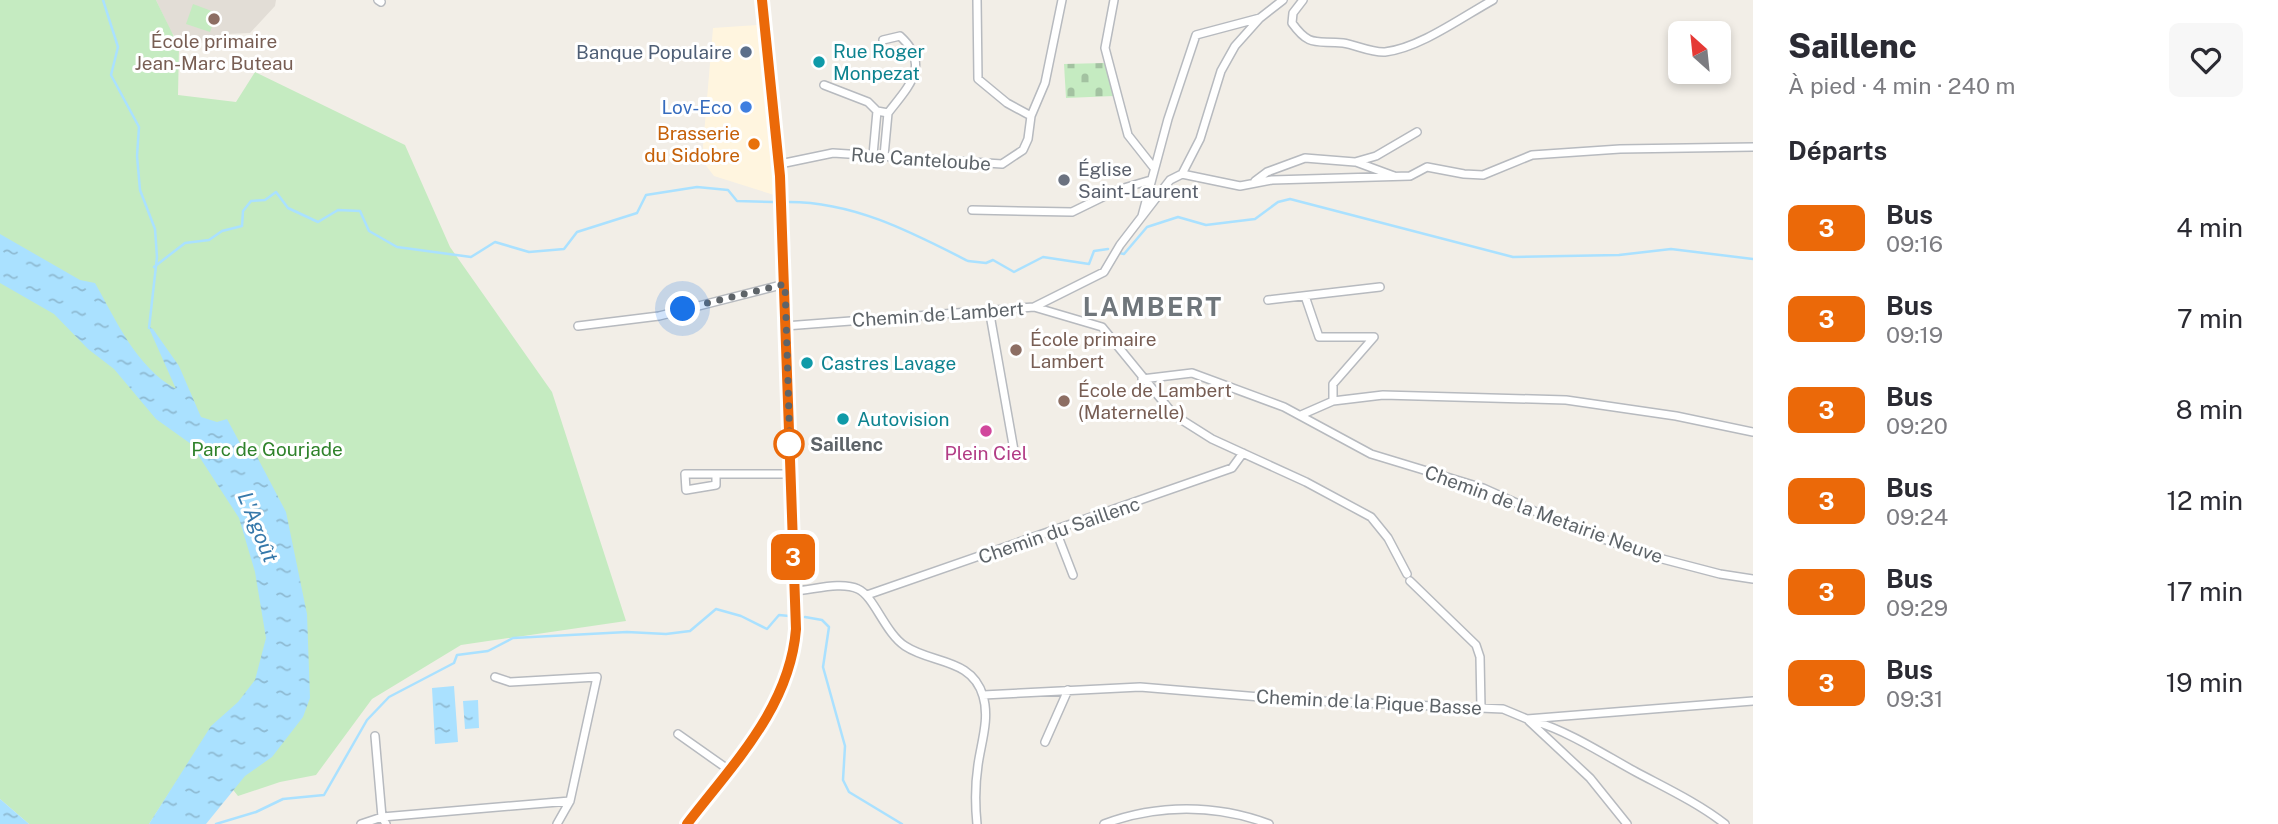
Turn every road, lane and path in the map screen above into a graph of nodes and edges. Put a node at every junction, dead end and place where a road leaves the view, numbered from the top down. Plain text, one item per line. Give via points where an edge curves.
1 (762, 0) edge
2 (978, 0) edge
3 (1062, 0) edge
4 (1114, 0) edge
5 (1283, 0) edge
6 (1303, 0) edge
7 (1493, 0) edge
8 (1260, 18) junction
9 (883, 40) dead end
10 (824, 85) dead end
11 (877, 111) junction
12 (888, 113) junction
13 (1031, 116) junction
14 (1417, 132) dead end
15 (1753, 147) edge
16 (873, 155) junction
17 (884, 156) junction
18 (1355, 162) junction
19 (780, 164) junction
20 (1154, 168) junction
21 (1182, 174) junction
22 (1400, 177) junction
23 (1151, 180) junction
24 (1251, 184) junction
25 (972, 210) dead end
26 (1141, 220) junction
27 (785, 284) junction
28 (1380, 287) dead end
29 (1305, 296) junction
30 (1268, 300) dead end
31 (1034, 307) junction
32 (989, 309) junction
33 (578, 326) dead end
34 (785, 326) junction
35 (1142, 379) junction
36 (1333, 401) junction
37 (1301, 415) junction
38 (1753, 432) edge
39 (1243, 453) junction
40 (1015, 456) dead end
41 (790, 474) junction
42 (716, 477) dead end
43 (1056, 531) junction
44 (1073, 575) dead end
45 (1753, 579) edge
46 (794, 591) junction
47 (867, 595) junction
48 (495, 677) dead end
49 (1068, 690) junction
50 (983, 695) junction
51 (1753, 701) edge
52 (1481, 708) junction
53 (1527, 719) junction
54 (678, 734) dead end
55 (375, 737) dead end
56 (1045, 742) dead end
57 (729, 770) junction
58 (570, 801) junction
59 (431, 813) junction
60 (384, 820) edge
61 (361, 824) edge
62 (432, 824) edge
63 (558, 824) edge
64 (687, 824) edge
65 (977, 824) edge
66 (1104, 824) edge
67 (1269, 824) edge
68 (1627, 824) edge
69 (1725, 824) edge

1 - 19 main road
2 - 13 street via 978,79
3 - 13 street, Rue Canteloube via 1045,83
4 - 20 street via 1105,48 1128,135
5 - 8 street
6 - 7 street via 1292,23 1300,35 1313,43 1342,43 1385,52 1429,36
8 - 20 street via 1196,35
8 - 21 street, Chemin de Lambert via 1221,71 1200,139
9 - 12 street via 900,36 912,47 916,63 915,77
10 - 11 street via 868,102
11 - 12 street
11 - 16 street
12 - 17 street
13 - 17 street, Rue Canteloube via 1023,150 1002,164
14 - 18 street via 1376,156
15 - 22 street via 1532,155 1483,175 1427,167
16 - 17 street, Rue Canteloube
16 - 19 street, Rue Canteloube via 833,153
18 - 22 street
18 - 24 street via 1305,158 1267,172
19 - 27 main road
20 - 23 street
21 - 24 street via 1240,186
21 - 26 street, Chemin de Lambert via 1170,180
22 - 24 street
23 - 25 street via 1072,212
23 - 26 street
26 - 31 street, Chemin de Lambert via 1104,272
27 - 33 street via 659,316
27 - 34 main road
28 - 29 street
29 - 30 street
29 - 36 street via 1319,337 1374,338 1333,384
31 - 32 street, Chemin de Lambert
31 - 35 street via 1102,327
32 - 34 street, Chemin de Lambert
32 - 40 street
34 - 41 main road
35 - 37 street, Chemin de la Metairie Neuve via 1192,373
35 - 39 street via 1174,415
36 - 37 street
36 - 38 street via 1383,395 1566,400
37 - 45 street, Chemin de la Metairie Neuve via 1371,454 1483,488 1570,527 1651,556
39 - 43 street, Chemin du Saillenc via 1232,468
39 - 52 street via 1371,517 1409,577 1476,645
41 - 42 street
41 - 46 main road
43 - 44 street
43 - 47 street, Chemin du Saillenc
46 - 47 street via 848,586
46 - 57 main road via 794,659 784,688
47 - 50 street via 886,628 903,645 920,655 954,663 972,677
48 - 58 street via 510,682 597,677
49 - 50 street, Chemin de la Pique Basse
49 - 52 street, Chemin de la Pique Basse via 1140,687
49 - 56 street
50 - 65 street via 986,719 974,796
51 - 53 street, Chemin de la Pique Basse
52 - 53 street, Chemin de la Pique Basse via 1503,709
53 - 68 street via 1590,778
53 - 69 street via 1564,733
54 - 57 street
55 - 60 street
57 - 64 main road
58 - 59 street
58 - 63 street
59 - 60 street
59 - 62 street
60 - 61 street
66 - 67 street via 1131,814 1183,808 1234,813

